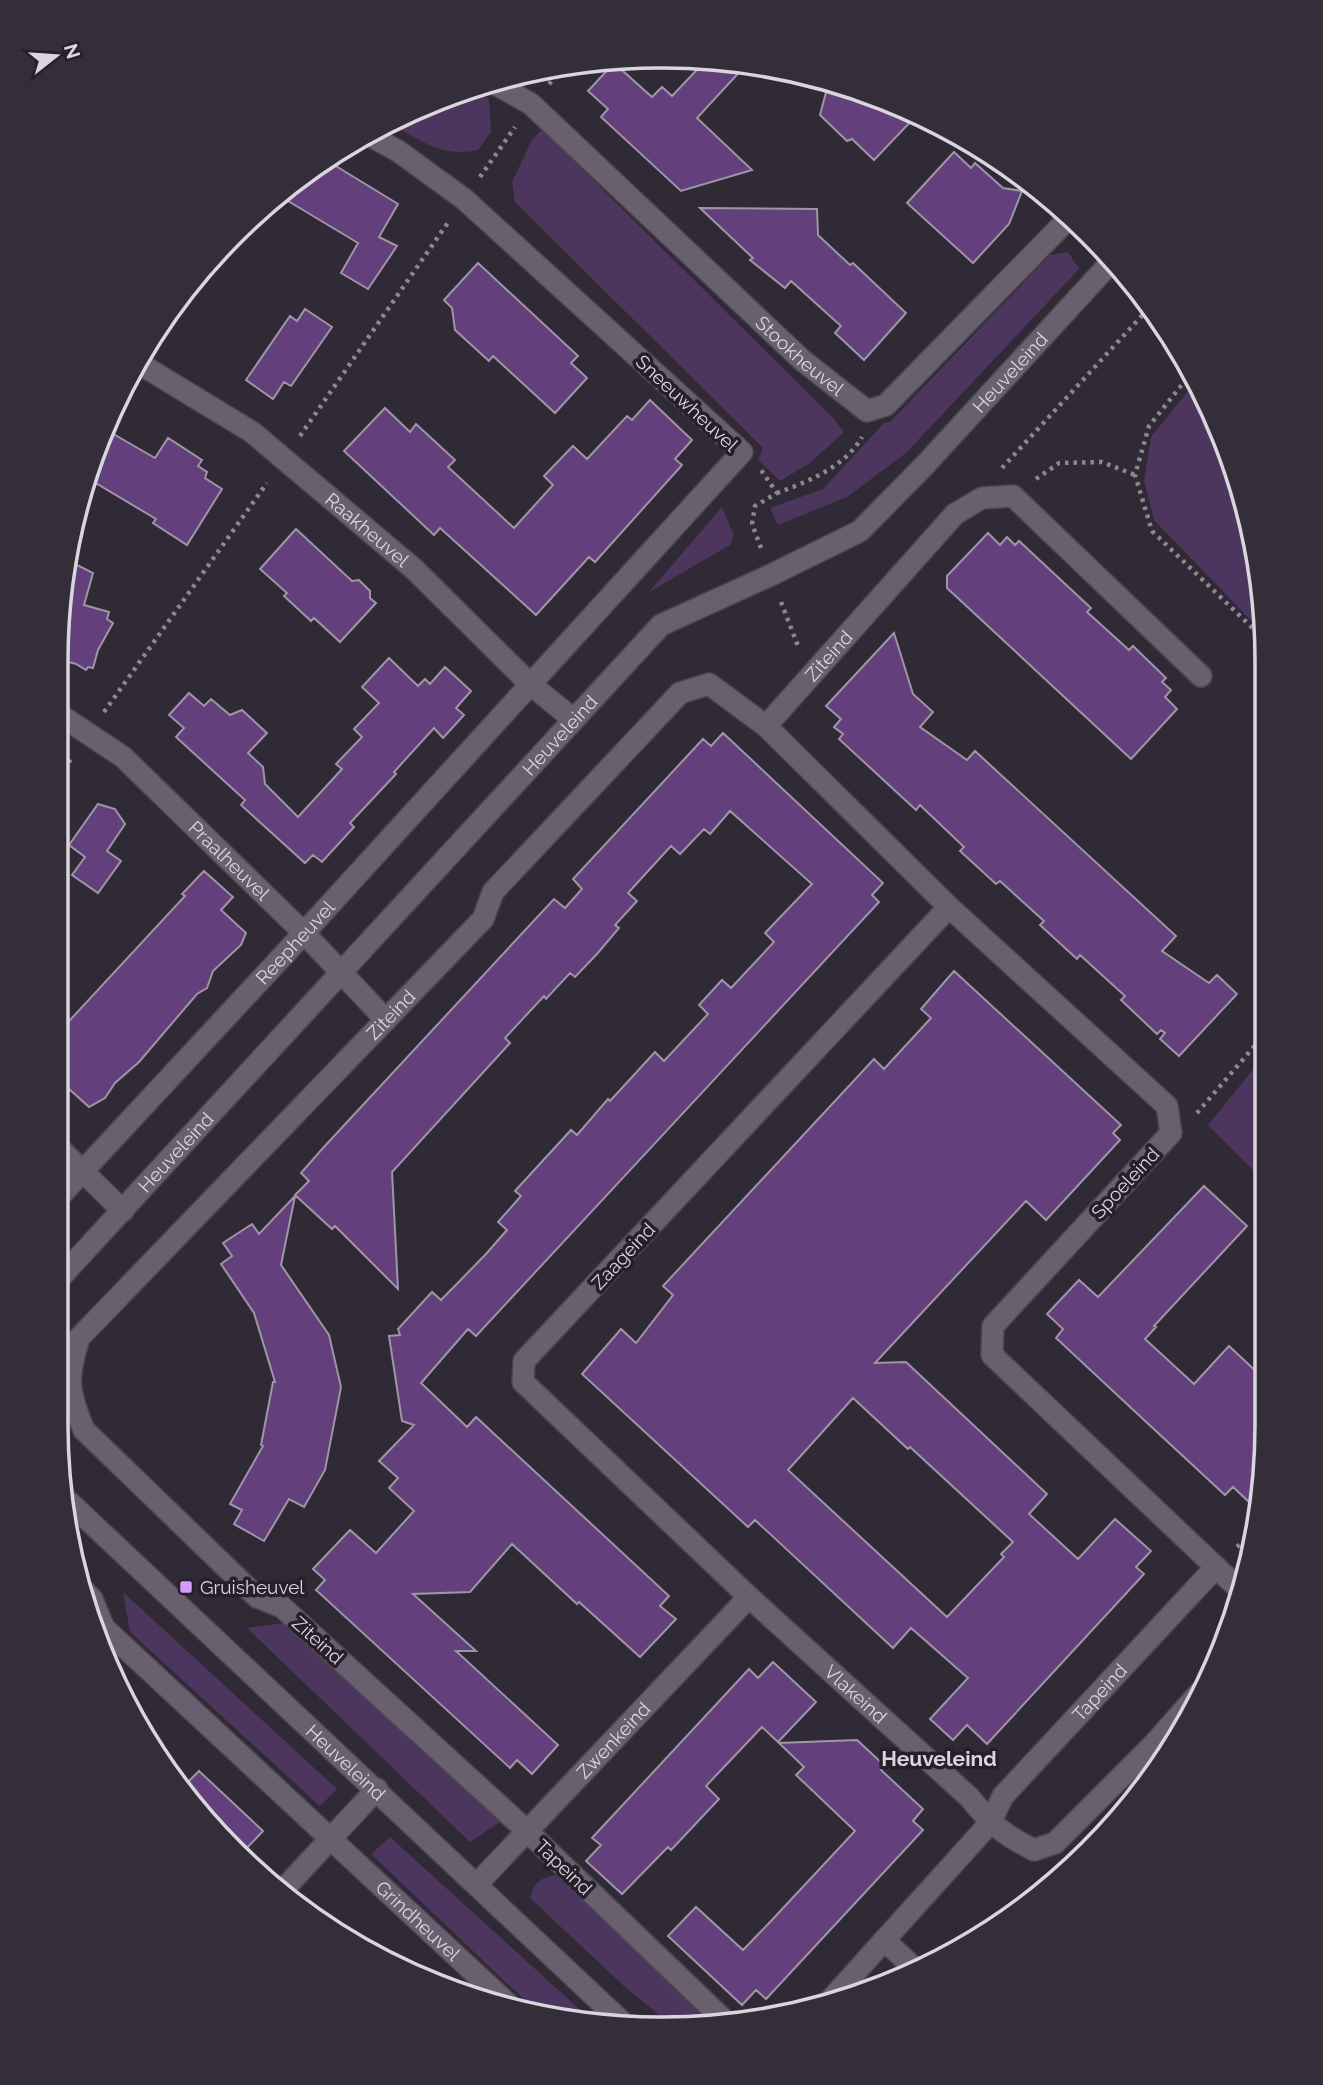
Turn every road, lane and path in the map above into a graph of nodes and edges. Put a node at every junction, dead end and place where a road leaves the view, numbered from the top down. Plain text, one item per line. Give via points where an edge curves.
1 (505, 89) edge
2 (379, 140) edge
3 (1063, 224) edge
4 (1106, 268) edge
5 (1143, 315) edge
6 (146, 368) edge
7 (1184, 382) edge
8 (867, 411) junction
9 (1135, 475) junction
10 (776, 493) dead end
11 (1013, 496) junction
12 (982, 498) junction
13 (1253, 629) edge
14 (1201, 676) dead end
15 (530, 684) junction
16 (573, 719) junction
17 (68, 720) edge
18 (766, 726) junction
19 (949, 907) junction
20 (304, 933) junction
21 (340, 972) junction
22 (386, 1020) junction
23 (1255, 1046) edge
24 (1171, 1133) junction
25 (68, 1158) edge
26 (82, 1173) junction
27 (68, 1188) edge
28 (123, 1211) junction
29 (68, 1270) edge
30 (74, 1507) edge
31 (1216, 1567) junction
32 (1233, 1583) edge
33 (749, 1597) junction
34 (105, 1629) edge
35 (1156, 1752) edge
36 (377, 1790) junction
37 (990, 1823) junction
38 (526, 1830) junction
39 (331, 1839) junction
40 (288, 1884) edge
41 (477, 1884) junction
42 (884, 1940) junction
43 (909, 1963) edge
44 (840, 1989) edge
45 (496, 1993) edge
46 (614, 2014) edge
47 (717, 2014) edge

1 - 8 street, Stookheuvel via 531,104 802,360
2 - 15 street, Sneeuwheuvel via 464,199 742,452
3 - 8 street via 886,405
4 - 16 street, Heuveleind via 860,531 661,625
5 - 12 path via 1000,471
6 - 15 street, Raakheuvel via 252,432 414,569
7 - 9 path via 1149,426
8 - 10 path via 861,440 839,461 812,480
9 - 11 path via 1102,462 1059,463
9 - 13 path via 1152,531
11 - 12 street, Ziteind
11 - 14 street
12 - 18 street, Ziteind via 955,514
15 - 16 street, Raakheuvel
15 - 20 street, Reepheuvel
16 - 21 street, Heuveleind
17 - 20 street, Praalheuvel via 123,757
18 - 19 street, Spoeleind
18 - 22 street, Ziteind via 709,684 680,693 493,892 483,919
19 - 24 street, Spoeleind via 1167,1106
19 - 33 street, Zaageind via 524,1361 523,1382
20 - 21 street, Praalheuvel
20 - 26 street, Reepheuvel
21 - 22 street, Praalheuvel
21 - 28 street, Heuveleind
22 - 38 street, Ziteind via 79,1338 70,1366 72,1399 84,1430 257,1597 282,1607
23 - 24 path via 1198,1113
24 - 31 street, Spoeleind via 993,1326 992,1355
25 - 26 street
26 - 27 street, Reepheuvel
26 - 28 street
28 - 29 street, Heuveleind
30 - 36 street, Heuveleind
31 - 32 street, Spoeleind
31 - 37 street, Tapeind via 1003,1796
33 - 37 street, Vlakeind via 969,1797
33 - 38 street, Zwenkeind
34 - 39 street
35 - 37 street via 1055,1843 1034,1850
36 - 39 street
36 - 41 street, Heuveleind
37 - 42 street, Tapeind
38 - 41 street, Zwenkeind
38 - 47 street, Tapeind
39 - 40 street
39 - 45 street, Grindheuvel
41 - 46 street, Heuveleind
42 - 43 street
42 - 44 street, Tapeind

